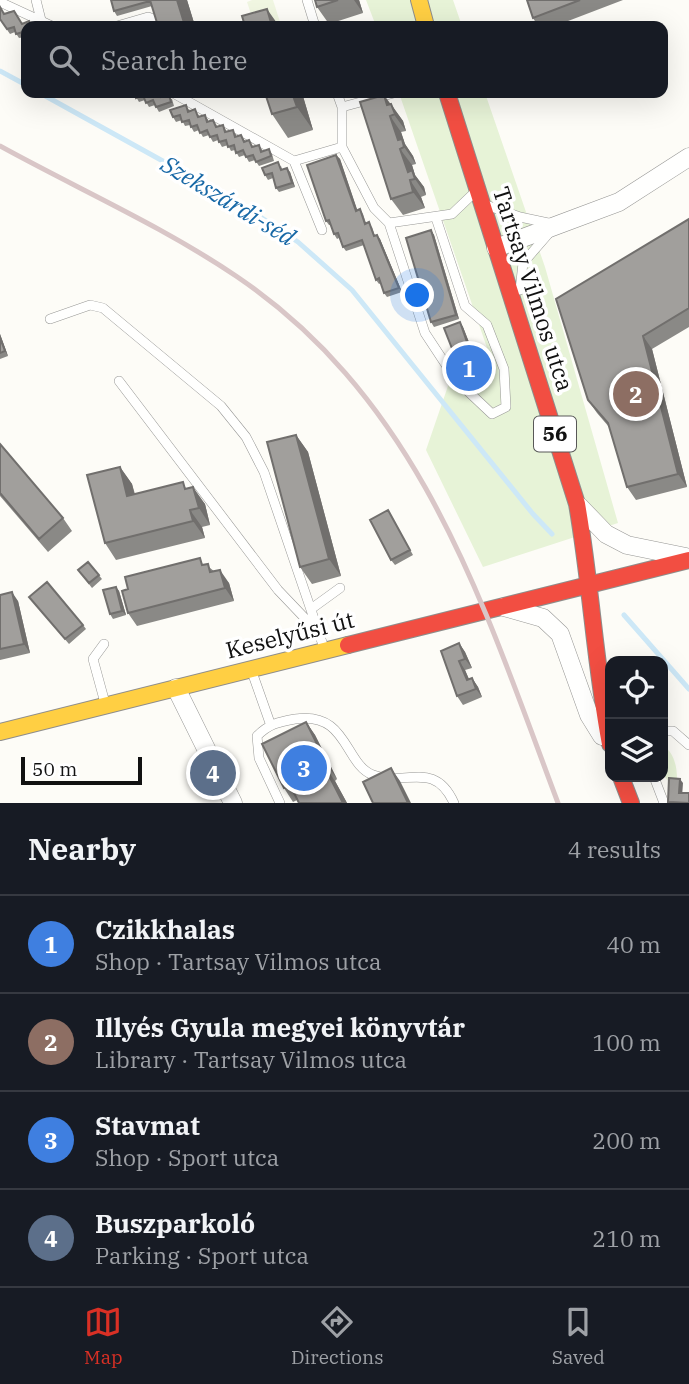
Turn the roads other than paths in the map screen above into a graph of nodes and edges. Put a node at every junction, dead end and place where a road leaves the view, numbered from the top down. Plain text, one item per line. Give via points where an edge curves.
1 (36, 0) edge
2 (307, 0) edge
3 (419, 0) edge
4 (0, 2) edge
5 (41, 20) joint
6 (136, 21) edge
7 (156, 21) edge
8 (313, 21) edge
9 (425, 21) edge
10 (182, 98) edge
11 (339, 98) edge
12 (375, 98) edge
13 (449, 98) edge
14 (342, 107) junction
15 (342, 147) junction
16 (689, 157) edge
17 (294, 161) junction
18 (480, 196) junction
19 (436, 218) junction
20 (389, 223) junction
21 (558, 225) junction
22 (322, 230) dead end
23 (496, 248) junction
24 (517, 312) junction
25 (51, 318) dead end
26 (119, 381) dead end
27 (577, 504) junction
28 (689, 559) edge
29 (591, 582) junction
30 (340, 588) dead end
31 (500, 606) junction
32 (311, 609) junction
33 (319, 633) junction
34 (104, 643) dead end
35 (325, 650) junction
36 (250, 669) junction
37 (176, 688) junction
38 (106, 705) junction
39 (607, 719) edge
40 (270, 723) junction
41 (0, 732) edge
42 (668, 732) edge
43 (605, 742) edge
44 (689, 745) edge
45 (623, 782) edge
46 (656, 782) edge
47 (233, 803) edge
48 (280, 803) edge
49 (454, 803) edge
50 (631, 803) edge
51 (664, 803) edge

1 - 5 lane
2 - 8 lane
3 - 9 street
4 - 5 lane
6 - 7 lane
10 - 17 lane
11 - 14 lane
12 - 14 lane
13 - 18 street, Tartsay Vilmos utca / 56
14 - 15 lane
15 - 17 lane
15 - 20 lane via 373,208
16 - 21 street via 619,202
17 - 22 lane
18 - 19 lane via 452,214
18 - 21 lane via 520,217
18 - 23 street, Tartsay Vilmos utca / 56
19 - 20 lane
19 - 20 lane via 465,306 488,325 504,369 506,407 492,414 456,380 425,333
21 - 23 street
21 - 24 lane via 523,263
23 - 24 street, Tartsay Vilmos utca / 56
24 - 27 street, Tartsay Vilmos utca / 56
25 - 32 lane via 90,305 103,308 234,420 264,472
26 - 33 lane via 278,590
27 - 28 street via 606,534 627,545
27 - 29 street, Tartsay Vilmos utca / 56
28 - 29 street, Keselyűsi út
29 - 31 street, Keselyűsi út
29 - 39 street, 56
30 - 32 lane
31 - 35 street, Keselyűsi út
31 - 43 street via 543,618 560,634 589,715
32 - 33 lane
33 - 35 lane
34 - 38 lane via 93,659
35 - 36 street, Keselyűsi út
36 - 37 street, Keselyűsi út
36 - 40 lane
37 - 38 street, Keselyűsi út
37 - 47 street
38 - 41 street, Keselyűsi út
40 - 48 lane via 257,736 259,758
40 - 49 lane via 321,720 336,730 365,771 376,777 420,775 448,791
42 - 44 lane
45 - 50 street
46 - 51 lane

